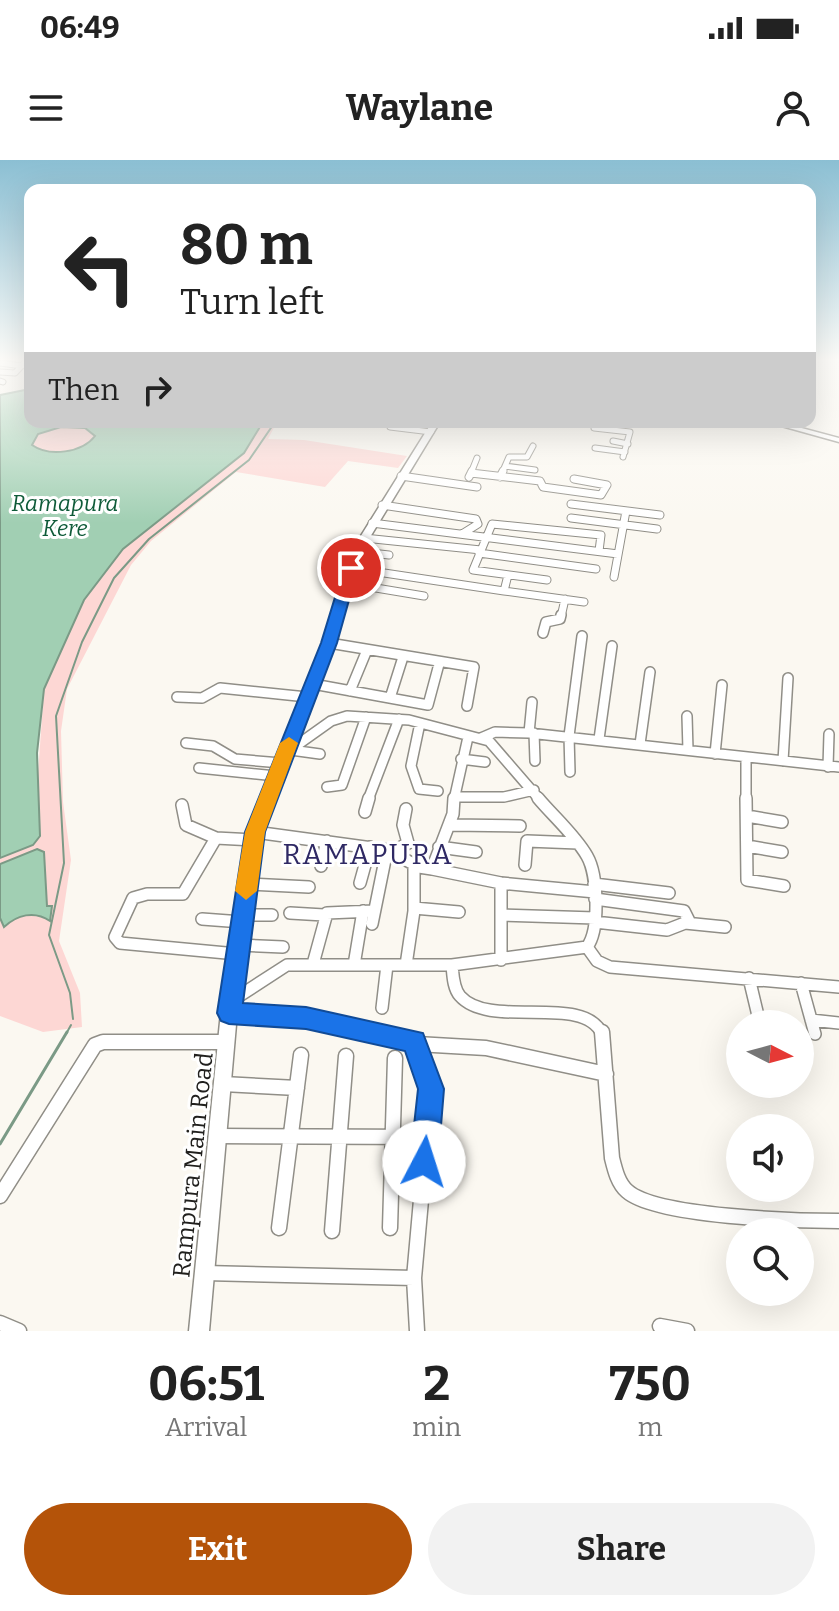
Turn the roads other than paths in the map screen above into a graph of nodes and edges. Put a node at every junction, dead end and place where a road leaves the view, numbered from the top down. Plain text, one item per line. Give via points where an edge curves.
1 (432, 428) edge
2 (594, 428) dead end
3 (794, 428) edge
4 (611, 430) joint
5 (839, 440) edge
6 (613, 441) dead end
7 (628, 444) junction
8 (533, 446) dead end
9 (595, 448) dead end
10 (477, 458) dead end
11 (524, 458) junction
12 (537, 460) dead end
13 (505, 466) junction
14 (535, 470) dead end
15 (471, 473) junction
16 (401, 476) junction
17 (500, 477) junction
18 (574, 479) dead end
19 (464, 486) junction
20 (477, 487) dead end
21 (571, 504) dead end
22 (382, 505) junction
23 (626, 511) junction
24 (660, 515) dead end
25 (571, 518) dead end
26 (372, 523) junction
27 (623, 525) junction
28 (657, 529) dead end
29 (462, 534) junction
30 (486, 536) junction
31 (599, 551) junction
32 (480, 552) junction
33 (358, 553) junction
34 (618, 554) junction
35 (389, 555) dead end
36 (596, 569) dead end
37 (508, 575) junction
38 (614, 577) dead end
39 (547, 580) dead end
40 (346, 583) junction
41 (504, 591) junction
42 (424, 596) dead end
43 (565, 599) junction
44 (584, 602) dead end
45 (543, 633) dead end
46 (582, 636) dead end
47 (329, 643) junction
48 (612, 646) dead end
49 (367, 650) junction
50 (403, 657) junction
51 (439, 664) junction
52 (650, 672) dead end
53 (788, 678) dead end
54 (722, 685) dead end
55 (310, 690) junction
56 (350, 691) junction
57 (177, 697) dead end
58 (390, 698) junction
59 (532, 702) dead end
60 (467, 706) dead end
61 (687, 716) dead end
62 (366, 717) junction
63 (399, 719) junction
64 (420, 723) junction
65 (531, 733) junction
66 (829, 734) dead end
67 (569, 736) junction
68 (468, 737) junction
69 (481, 738) junction
70 (599, 739) junction
71 (186, 743) dead end
72 (640, 744) junction
73 (688, 750) junction
74 (320, 754) dead end
75 (715, 754) junction
76 (746, 757) junction
77 (461, 759) junction
78 (283, 761) junction
79 (535, 761) dead end
80 (783, 761) junction
81 (485, 762) dead end
82 (834, 767) edge
83 (199, 768) dead end
84 (570, 772) dead end
85 (327, 787) dead end
86 (534, 790) junction
87 (438, 791) dead end
88 (455, 797) junction
89 (182, 805) dead end
90 (406, 809) dead end
91 (365, 812) dead end
92 (747, 816) junction
93 (782, 822) dead end
94 (450, 825) junction
95 (520, 826) dead end
96 (254, 836) junction
97 (216, 838) junction
98 (327, 841) junction
99 (578, 843) junction
100 (747, 846) junction
101 (370, 847) junction
102 (439, 847) junction
103 (390, 851) junction
104 (476, 852) dead end
105 (782, 852) dead end
106 (414, 865) junction
107 (525, 865) dead end
108 (321, 866) dead end
109 (432, 869) junction
110 (360, 883) dead end
111 (501, 883) junction
112 (247, 884) junction
113 (784, 886) dead end
114 (309, 887) dead end
115 (595, 892) junction
116 (669, 893) dead end
117 (414, 908) junction
118 (368, 911) junction
119 (459, 912) dead end
120 (290, 913) dead end
121 (272, 915) dead end
122 (324, 915) junction
123 (501, 915) junction
124 (242, 918) junction
125 (202, 919) dead end
126 (595, 920) junction
127 (690, 923) junction
128 (372, 924) dead end
129 (725, 927) dead end
130 (283, 947) dead end
131 (587, 947) junction
132 (238, 950) junction
133 (501, 960) junction
134 (313, 964) junction
135 (354, 965) junction
136 (387, 965) junction
137 (406, 965) junction
138 (452, 965) junction
139 (749, 978) junction
140 (801, 983) junction
141 (839, 987) edge
142 (230, 1008) junction
143 (382, 1008) dead end
144 (757, 1010) edge
145 (808, 1010) edge
146 (814, 1020) edge
147 (839, 1023) edge
148 (814, 1030) edge
149 (815, 1034) dead end
150 (227, 1042) junction
151 (417, 1044) junction
152 (301, 1055) dead end
153 (346, 1056) dead end
154 (395, 1058) dead end
155 (606, 1074) junction
156 (223, 1084) junction
157 (297, 1088) junction
158 (218, 1136) junction
159 (290, 1136) junction
160 (340, 1137) junction
161 (391, 1137) junction
162 (426, 1137) junction
163 (0, 1196) edge
164 (839, 1221) edge
165 (279, 1228) dead end
166 (390, 1228) dead end
167 (332, 1231) dead end
168 (204, 1273) junction
169 (414, 1278) junction
170 (0, 1323) edge
171 (660, 1326) dead end
172 (19, 1331) edge
173 (199, 1331) edge
174 (417, 1331) edge
175 (687, 1331) edge

1 - 16 main road, Rampura Main Road
2 - 4 street
3 - 5 main road
4 - 7 street via 630,432
6 - 7 street
7 - 9 street via 624,455
8 - 11 street
10 - 15 street
11 - 12 street
11 - 13 street via 509,457
13 - 14 street
13 - 17 street
15 - 17 street
15 - 19 street
16 - 19 street
16 - 22 main road, Rampura Main Road
17 - 18 street via 601,495 607,485
19 - 20 street
21 - 23 street
22 - 26 main road, Rampura Main Road
22 - 29 street via 476,519 478,524
23 - 24 street
23 - 27 street
25 - 27 street
26 - 29 street
26 - 33 main road, Rampura Main Road
27 - 28 street
27 - 34 street
29 - 30 street
30 - 31 street
30 - 31 street via 495,523 601,535
30 - 32 street
31 - 34 street
32 - 33 street
32 - 36 street
32 - 37 street via 473,570
33 - 35 street
33 - 40 main road, Rampura Main Road
33 - 41 street
34 - 38 street
37 - 39 street
37 - 41 street
40 - 42 street
40 - 47 main road, Rampura Main Road
41 - 43 street
43 - 44 street
43 - 45 street via 560,619 546,622
46 - 67 street
47 - 49 street
47 - 55 main road, Rampura Main Road
48 - 70 street
49 - 50 street
49 - 56 street
50 - 51 street
50 - 58 street
51 - 58 street via 430,705
51 - 60 street via 474,667
52 - 72 street
53 - 80 street
54 - 75 street
55 - 56 street
55 - 57 street via 220,688 202,698
55 - 78 main road, Rampura Main Road
56 - 58 street
59 - 65 street
61 - 73 street
62 - 63 street
62 - 78 street via 331,721
62 - 85 street via 342,785
63 - 64 street
63 - 91 street
64 - 68 street
64 - 87 street via 413,779 419,789
65 - 67 street
65 - 69 street via 495,732
65 - 79 street
66 - 82 street
67 - 70 street
67 - 84 street
68 - 69 street
68 - 77 street
69 - 86 street
70 - 72 street
71 - 78 street via 213,746 231,759
72 - 73 street
73 - 75 street
74 - 78 street
75 - 76 street
76 - 80 street
76 - 92 street
77 - 81 street
77 - 88 street
78 - 83 street
78 - 96 main road, Rampura Main Road
80 - 82 street
86 - 88 street via 504,797
86 - 99 street
88 - 94 street
89 - 97 street via 186,825
90 - 103 street via 408,843
92 - 93 street
92 - 100 street
94 - 95 street
94 - 102 street
96 - 97 street
96 - 98 street
96 - 112 main road, Rampura Main Road
97 - 132 street via 183,894 133,898 115,937 120,943
98 - 101 street
98 - 108 street
99 - 107 street via 527,841
99 - 115 street via 592,865
100 - 105 street
100 - 113 street via 747,880
101 - 103 street
101 - 110 street
102 - 104 street
102 - 109 street
103 - 106 street
103 - 118 street
106 - 109 street
106 - 117 street
109 - 111 street
111 - 115 street
111 - 123 street
112 - 114 street
112 - 124 main road, Rampura Main Road
115 - 116 street
115 - 126 street
115 - 127 street via 684,911
117 - 119 street
117 - 137 street
118 - 122 street
118 - 128 street
118 - 135 street
120 - 122 street
121 - 124 street
122 - 134 street
123 - 126 street
123 - 133 street
124 - 125 street
124 - 132 main road, Rampura Main Road
126 - 127 street via 667,930
126 - 131 street via 595,936
127 - 129 street
130 - 132 street
131 - 133 street
131 - 139 street via 597,961 610,967
132 - 142 main road, Rampura Main Road
133 - 138 street
134 - 135 street
134 - 142 street via 283,966
135 - 136 street
136 - 137 street
136 - 143 street
137 - 138 street
138 - 155 street via 455,986 467,1001 594,1022 604,1039
139 - 140 street
139 - 144 street
140 - 141 street
140 - 145 street
142 - 150 main road, Rampura Main Road
142 - 151 street via 306,1018
146 - 147 street
148 - 149 street
150 - 156 main road, Rampura Main Road
150 - 163 street via 95,1045
151 - 155 street via 486,1048
151 - 162 street via 431,1089
152 - 157 street
153 - 160 street
154 - 161 street
155 - 164 street via 615,1172 633,1196 647,1203 773,1221
156 - 157 street
156 - 158 main road, Rampura Main Road
157 - 159 street
158 - 159 street
158 - 168 main road, Rampura Main Road
159 - 160 street
159 - 165 street
160 - 161 street
160 - 167 street
161 - 162 street
161 - 166 street
162 - 169 street
168 - 169 street
168 - 173 main road, Rampura Main Road
169 - 174 street
170 - 172 street
171 - 175 street

